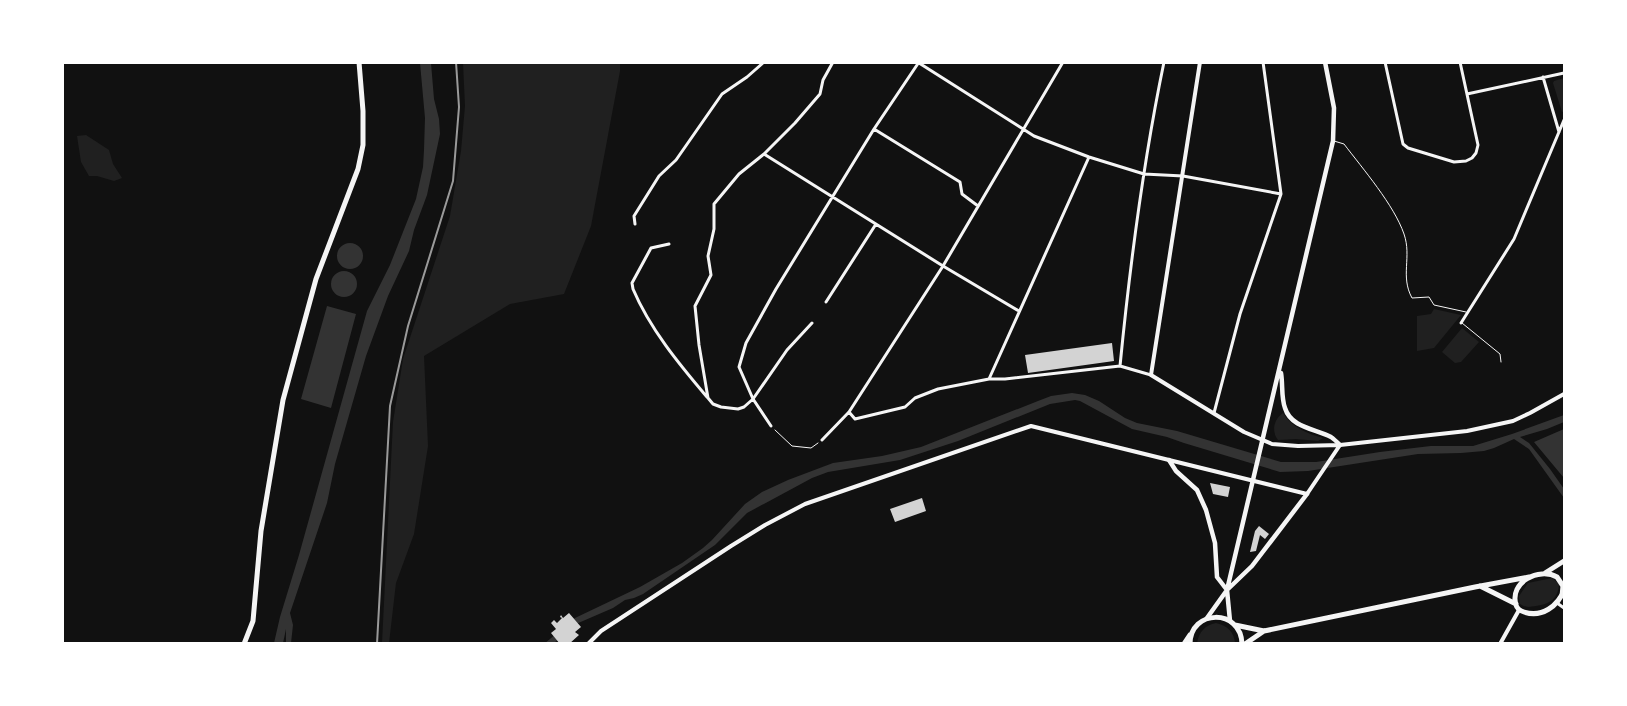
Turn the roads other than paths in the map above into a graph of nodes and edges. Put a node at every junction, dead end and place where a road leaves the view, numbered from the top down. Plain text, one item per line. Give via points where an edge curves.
1 (359, 62) edge
2 (764, 62) edge
3 (833, 62) edge
4 (1063, 62) edge
5 (1164, 62) edge
6 (1200, 62) edge
7 (1263, 62) edge
8 (1325, 62) edge
9 (1385, 62) edge
10 (1460, 62) edge
11 (919, 63) edge
12 (1564, 73) edge
13 (1543, 78) junction
14 (1467, 94) junction
15 (1564, 120) edge
16 (874, 129) junction
17 (1023, 129) junction
18 (1559, 132) junction
19 (1333, 141) junction
20 (764, 154) junction
21 (1089, 157) junction
22 (1144, 174) junction
23 (1183, 176) junction
24 (1281, 194) junction
25 (833, 197) junction
26 (978, 206) junction
27 (635, 224) dead end
28 (876, 224) junction
29 (669, 244) dead end
30 (943, 266) junction
31 (826, 302) dead end
32 (1020, 311) junction
33 (1468, 313) junction
34 (812, 323) dead end
35 (1461, 323) joint
36 (1501, 362) dead end
37 (1120, 366) junction
38 (1280, 369) junction
39 (1151, 376) junction
40 (989, 379) junction
41 (1564, 394) edge
42 (708, 398) junction
43 (753, 399) junction
44 (848, 412) junction
45 (1214, 413) junction
46 (771, 426) road end
47 (822, 440) road end
48 (1340, 445) junction
49 (1169, 460) junction
50 (1307, 494) junction
51 (1564, 560) edge
52 (1545, 573) junction
53 (1529, 577) junction
54 (1480, 586) junction
55 (1227, 590) junction
56 (1563, 593) edge
57 (1557, 603) junction
58 (1516, 604) junction
59 (1564, 608) edge
60 (1519, 610) junction
61 (1207, 618) junction
62 (1230, 621) junction
63 (1235, 625) junction
64 (1264, 631) junction
65 (1192, 632) junction
66 (244, 644) edge
67 (588, 644) edge
68 (1184, 644) edge
69 (1190, 644) edge
70 (1243, 644) edge
71 (1500, 644) edge

1 - 66 highway via 363,145 358,169 316,279 284,400 261,531 254,621
2 - 27 street via 722,94 676,160 659,176 634,216
3 - 20 street via 820,94
4 - 17 street
5 - 22 street
6 - 23 street
7 - 24 street
8 - 19 main road via 1334,108
9 - 14 street via 1403,144 1408,148 1454,162 1472,158 1478,145
10 - 14 street
11 - 16 street
11 - 17 street
12 - 13 street
13 - 14 street
13 - 18 street
15 - 18 street
16 - 25 street
16 - 26 street via 960,182 962,194
17 - 21 street
17 - 26 street
18 - 33 street via 1514,239
19 - 33 lane via 1344,144 1396,215 1408,248 1405,274 1407,290 1412,298 1429,297 1434,305
19 - 38 main road
20 - 25 street
20 - 42 street via 739,174 714,204 714,229 708,256 711,275 695,306
21 - 22 street
21 - 32 street
22 - 23 street
22 - 37 street via 1129,272
23 - 24 street
23 - 39 street
24 - 45 street via 1240,314
25 - 28 street
25 - 43 street via 746,343 739,367
26 - 30 street
28 - 30 street
28 - 31 street
29 - 42 street via 651,248 632,283 633,289 656,330
30 - 32 street
30 - 44 street
32 - 40 street
33 - 35 street
34 - 43 street via 787,350
35 - 36 lane via 1500,354
37 - 39 street
37 - 40 street
38 - 48 main road via 1288,416
38 - 55 main road
39 - 45 street
40 - 44 street via 938,389 905,406 855,419
41 - 48 street via 1510,422 1467,431
42 - 43 street via 713,404 738,409
43 - 46 street
44 - 47 street
45 - 48 street via 1244,432 1272,444
48 - 50 street
49 - 50 street
49 - 55 main road via 1197,490 1206,510 1215,543 1217,577
49 - 67 street via 1031,426 805,504 731,546 601,631
50 - 55 main road via 1252,566
51 - 52 highway
52 - 53 highway
52 - 56 highway via 1560,580
53 - 54 highway
53 - 58 highway via 1517,591
54 - 58 highway
54 - 64 highway
55 - 61 main road
55 - 62 main road
56 - 57 highway
57 - 59 street
57 - 60 highway via 1539,613
58 - 60 highway
60 - 71 street
61 - 62 highway via 1217,616
61 - 65 highway
62 - 63 highway
63 - 64 highway
63 - 70 highway
64 - 70 highway
65 - 68 highway
65 - 69 highway

